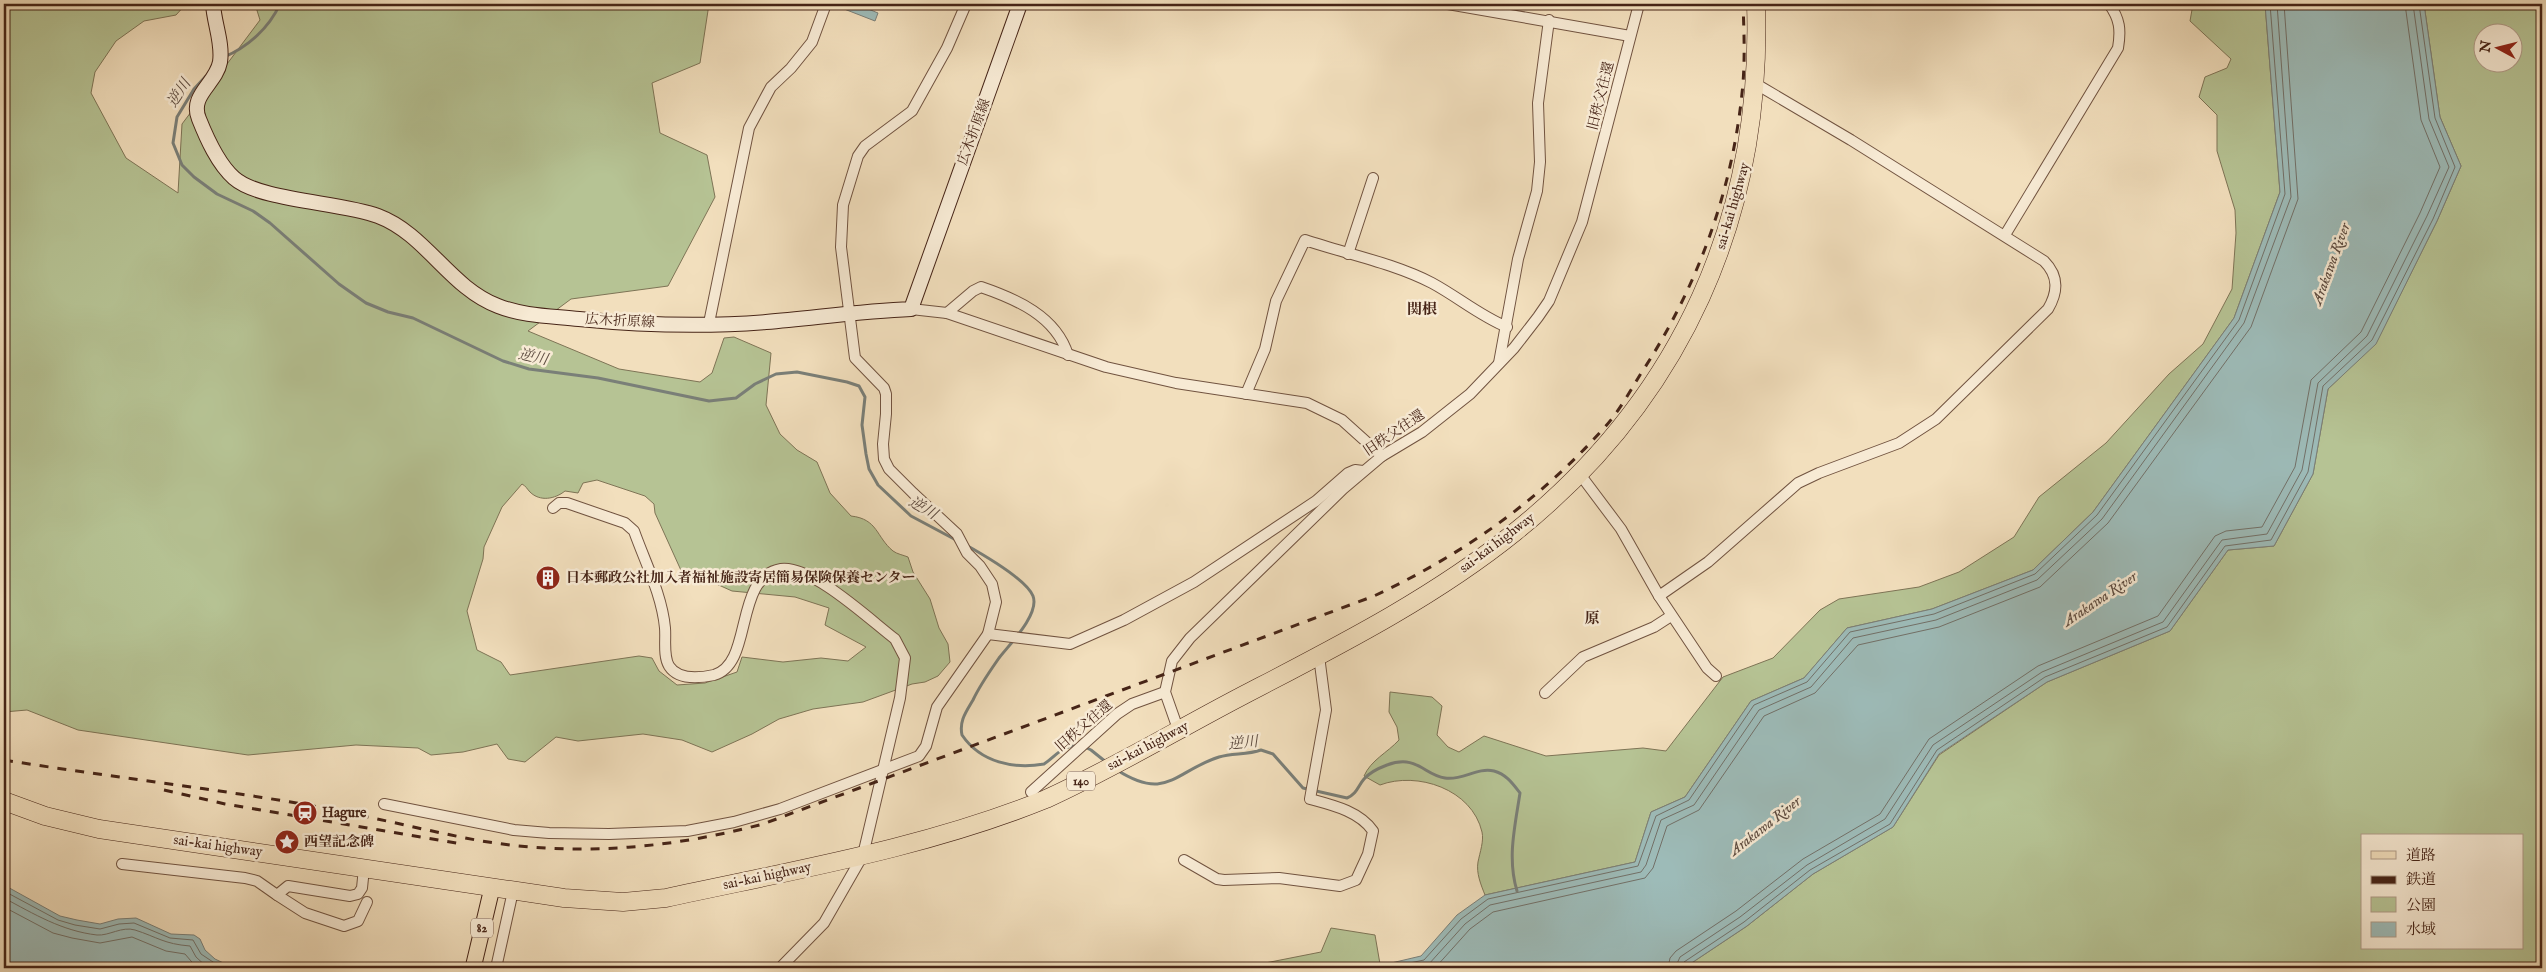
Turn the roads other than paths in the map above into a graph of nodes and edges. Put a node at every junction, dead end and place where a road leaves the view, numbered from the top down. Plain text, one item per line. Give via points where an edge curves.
1 (213, 4) edge
2 (826, 4) edge
3 (966, 4) edge
4 (1020, 4) edge
5 (1448, 4) edge
6 (1639, 4) edge
7 (1756, 4) edge
8 (2109, 4) edge
9 (1549, 20) junction
10 (1630, 36) junction
11 (1756, 84) junction
12 (1373, 178) dead end
13 (2005, 235) junction
14 (1348, 254) junction
15 (911, 309) junction
16 (849, 313) junction
17 (947, 313) junction
18 (709, 323) junction
19 (1507, 327) junction
20 (1068, 355) junction
21 (1499, 364) junction
22 (1246, 394) junction
23 (1382, 456) junction
24 (1363, 471) junction
25 (1579, 473) junction
26 (553, 508) dead end
27 (1659, 596) junction
28 (1671, 616) junction
29 (988, 634) junction
30 (1319, 656) junction
31 (1716, 676) dead end
32 (1165, 692) junction
33 (1545, 693) dead end
34 (1178, 729) junction
35 (882, 770) junction
36 (1031, 792) dead end
37 (4, 801) edge
38 (384, 804) dead end
39 (862, 855) junction
40 (1184, 860) dead end
41 (122, 864) dead end
42 (364, 868) junction
43 (492, 888) junction
44 (513, 890) junction
45 (277, 895) junction
46 (367, 902) dead end
47 (473, 968) edge
48 (496, 968) edge
49 (780, 968) edge

1 - 18 main road, 広木折原線 via 220,63 196,107 198,118 222,166 240,182 260,192 378,216 410,234 461,283 497,306 536,314 620,323
2 - 18 street via 812,42 770,87 749,128
3 - 16 street via 947,48 912,111 865,146 853,169 841,218 842,268
4 - 15 main road, 広木折原線
5 - 9 street
6 - 10 street, 旧秩父往還
7 - 11 highway, sai-kai highway / 140
8 - 13 street via 2121,28 2118,48
9 - 10 street
9 - 19 street via 1538,103 1540,162 1537,191 1518,259
10 - 21 street, 旧秩父往還 via 1571,253 1549,301
11 - 13 street
11 - 25 highway, sai-kai highway / 140 via 1737,199 1719,255 1686,330 1645,394 1612,438
12 - 14 street
13 - 27 street via 2049,266 2056,281 2056,290 2048,309 1936,419 1899,443 1798,483 1708,562
14 - 19 street via 1431,283 1489,320
14 - 22 street via 1306,240 1276,301 1265,349
15 - 16 main road, 広木折原線
15 - 17 street
16 - 18 main road, 広木折原線 via 764,322
16 - 29 street via 855,358 886,394 884,459 889,469 957,534 967,553 992,584 996,602
17 - 20 street
17 - 20 street via 981,287 1006,296 1037,314 1064,345
19 - 21 street
20 - 22 street via 1176,383
21 - 23 street, 旧秩父往還 via 1470,394 1422,432
22 - 23 street via 1291,399 1322,409 1342,420
23 - 24 street, 旧秩父往還
24 - 29 street via 1348,473 1316,501 1194,582 1079,640 1066,645
24 - 32 street, 旧秩父往還 via 1190,638 1172,661
25 - 27 street via 1621,529
25 - 30 highway, sai-kai highway / 140 via 1485,562
26 - 35 street via 559,503 567,503 625,523 634,531 661,609 668,665 676,673 706,677 722,672 732,662 759,583 770,573 781,570 794,570 818,580 895,639 905,658 904,673
27 - 28 street
28 - 31 street via 1706,668
28 - 33 street via 1654,627 1583,657
29 - 35 street via 937,707 923,752
30 - 34 highway, sai-kai highway / 140
30 - 40 street via 1326,710 1310,799 1343,808 1373,831 1368,854 1356,880 1340,886 1279,878 1224,880
32 - 34 street
32 - 36 street, 旧秩父往還 via 1132,704 1117,714
34 - 39 highway, sai-kai highway / 140 via 1063,791 1008,815 935,838
35 - 38 street via 780,809 711,827 664,833 574,834 514,830
35 - 39 street
37 - 42 highway, sai-kai highway / 140 via 45,816 99,829
39 - 44 highway, sai-kai highway / 140 via 642,901 602,902
39 - 49 street via 824,923
41 - 45 street via 245,878 257,881
42 - 43 highway, sai-kai highway / 140
42 - 45 street via 362,888 358,894 350,896 288,886
43 - 44 highway, sai-kai highway / 140
43 - 47 main road, 82
44 - 48 street
45 - 46 street via 305,913 344,926 358,921

